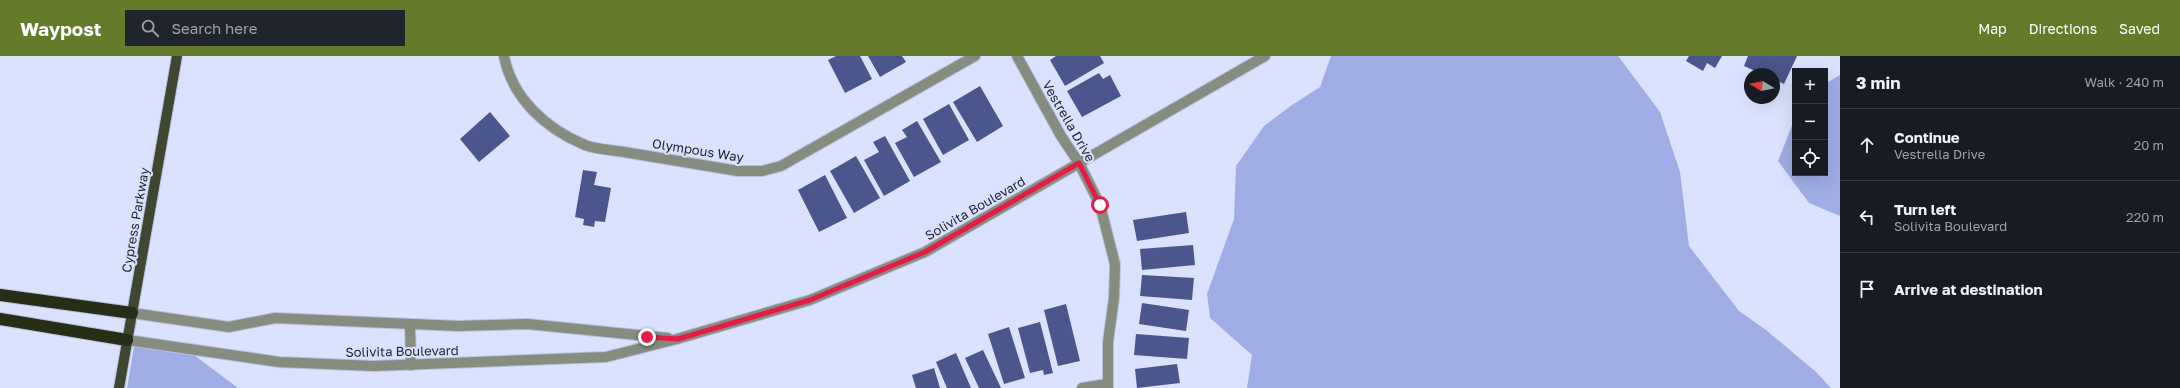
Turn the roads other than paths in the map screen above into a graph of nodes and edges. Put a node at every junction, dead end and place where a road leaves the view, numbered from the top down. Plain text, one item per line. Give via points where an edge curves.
1 (177, 56) edge
2 (504, 56) edge
3 (975, 56) edge
4 (1018, 56) edge
5 (1265, 56) edge
6 (1079, 163) junction
7 (0, 295) edge
8 (132, 313) junction
9 (0, 320) edge
10 (410, 325) junction
11 (678, 339) junction
12 (127, 340) junction
13 (411, 365) junction
14 (1107, 386) edge
15 (119, 388) edge
16 (1082, 388) edge

1 - 8 main road, Cypress Parkway
2 - 3 street, Olympous Way via 506,68 533,112 566,136 586,145 738,171 762,171 781,166
4 - 6 street, Vestrella Drive via 1061,136
5 - 6 street, Solivita Boulevard
6 - 11 street, Solivita Boulevard via 925,252 810,300
6 - 14 street, Vestrella Drive via 1100,205 1114,264
7 - 8 highway
8 - 10 street, Solivita Boulevard via 229,327 275,318
8 - 12 main road, Cypress Parkway
9 - 12 highway
10 - 11 street, Solivita Boulevard via 527,324
10 - 13 street
11 - 13 street, Solivita Boulevard via 606,357
12 - 13 street, Solivita Boulevard via 279,362
12 - 15 main road, Cypress Parkway
14 - 16 street

